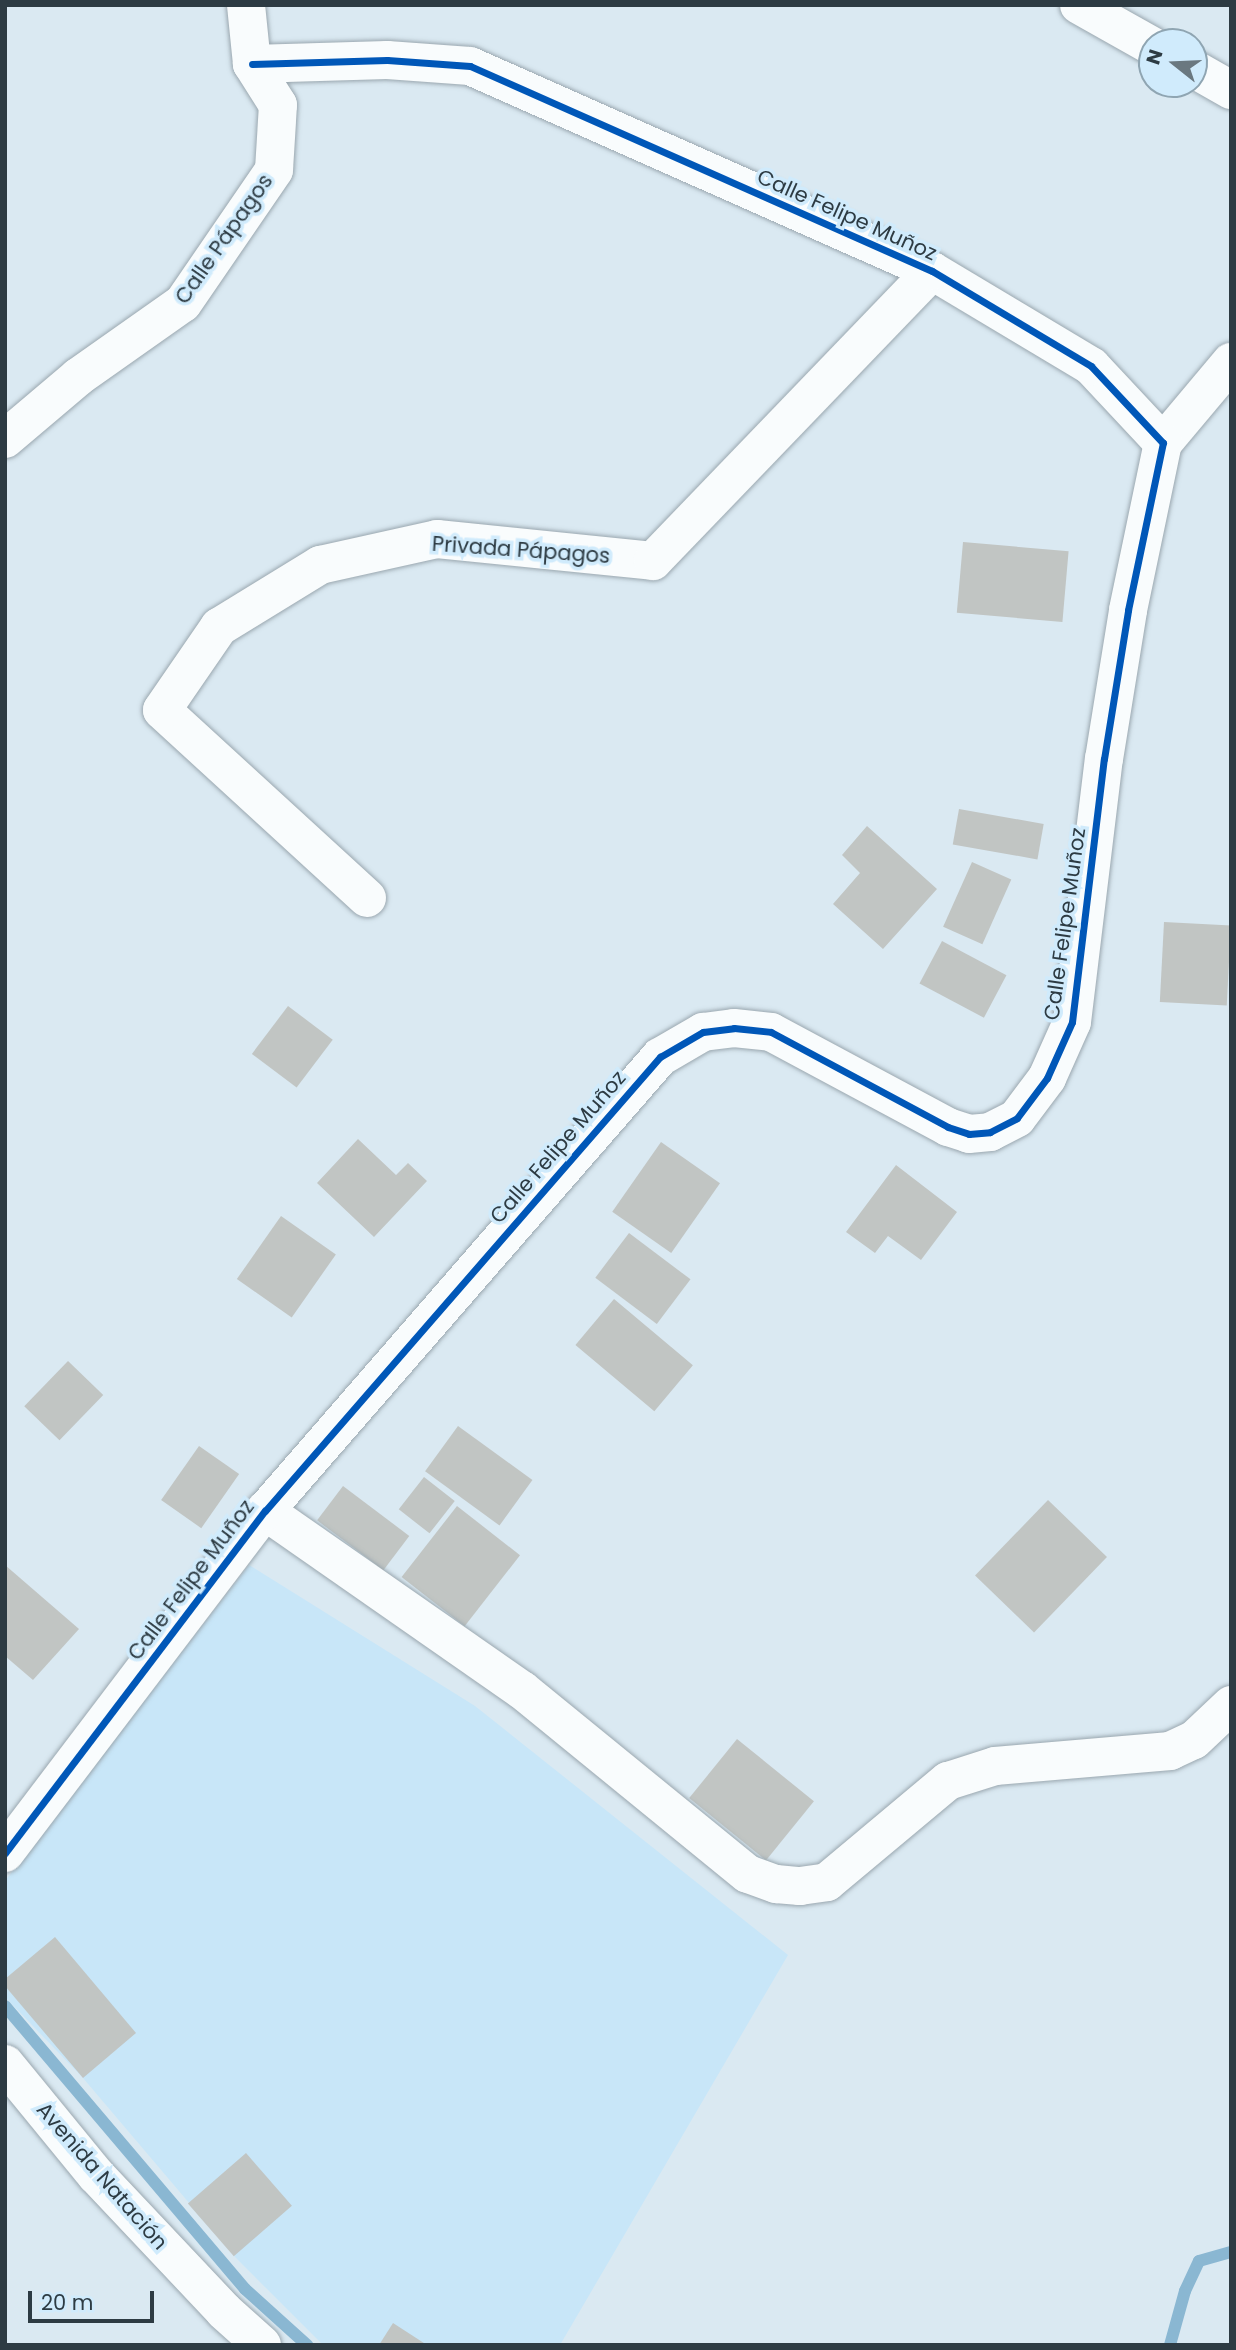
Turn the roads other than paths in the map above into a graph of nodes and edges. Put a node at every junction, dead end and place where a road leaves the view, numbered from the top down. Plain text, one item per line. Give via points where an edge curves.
1 (246, 5) edge
2 (1079, 5) edge
3 (1138, 38) edge
4 (251, 64) junction
5 (1208, 77) edge
6 (1231, 90) edge
7 (932, 271) junction
8 (1231, 362) edge
9 (5, 439) edge
10 (1163, 443) junction
11 (367, 898) dead end
12 (265, 1511) junction
13 (1231, 1705) edge
14 (5, 1853) edge
15 (5, 2064) edge
16 (262, 2345) edge

1 - 4 street, Calle Pápagos
2 - 3 street
4 - 7 street, Calle Felipe Muñoz via 387,60 470,66
4 - 9 street, Calle Pápagos via 278,106 274,170 183,303 78,377
5 - 6 street
7 - 10 street, Calle Felipe Muñoz via 1091,366
7 - 11 street, Privada Pápagos via 653,561 437,539 320,565 219,627 162,710
8 - 10 street
10 - 12 street, Calle Felipe Muñoz via 1128,610 1106,746 1072,1022 1047,1078 1017,1118 990,1132 969,1134 771,1032 703,1031 660,1057
12 - 13 street via 522,1690 748,1874 776,1884 827,1882 948,1782 995,1766 1170,1751 1194,1740
12 - 14 street, Calle Felipe Muñoz
15 - 16 street, Avenida Natación via 96,2175

